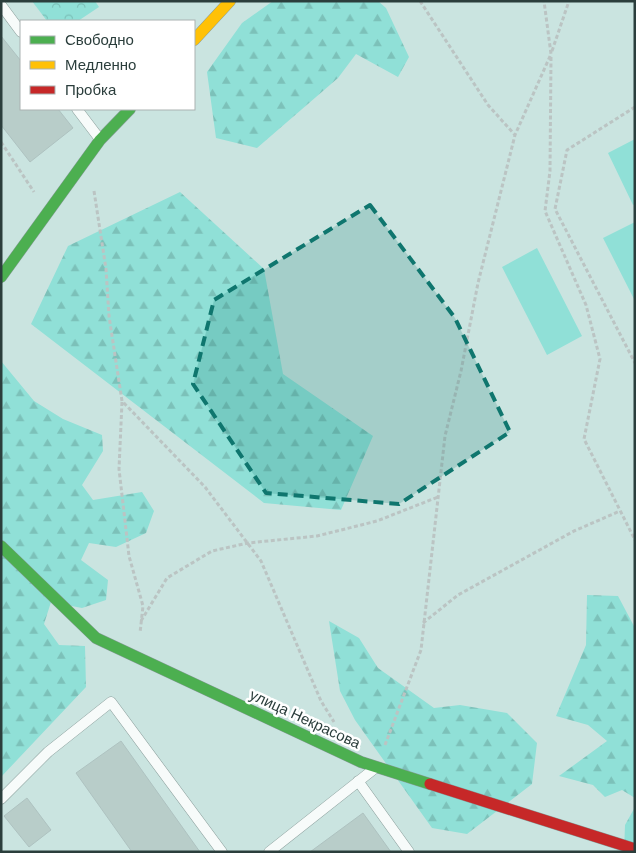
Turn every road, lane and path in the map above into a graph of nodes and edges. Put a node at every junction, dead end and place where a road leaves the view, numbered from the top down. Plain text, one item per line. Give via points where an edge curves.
1 (230, 1) edge
2 (420, 1) edge
3 (544, 1) edge
4 (569, 1) edge
5 (1, 5) edge
6 (20, 31) edge
7 (195, 39) edge
8 (551, 54) junction
9 (635, 107) edge
10 (78, 110) edge
11 (129, 110) edge
12 (515, 136) junction
13 (100, 140) junction
14 (1, 142) edge
15 (92, 184) dead end
16 (47, 213) junction
17 (1, 277) edge
18 (635, 363) edge
19 (122, 401) junction
20 (438, 496) junction
21 (620, 511) junction
22 (635, 540) edge
23 (248, 543) junction
24 (1, 546) edge
25 (141, 621) junction
26 (423, 624) junction
27 (136, 657) junction
28 (336, 724) dead end
29 (376, 767) junction
30 (358, 781) junction
31 (1, 799) edge
32 (635, 849) edge
33 (222, 852) edge
34 (269, 852) edge
35 (409, 852) edge
36 (618, 852) edge

1 - 7 street
2 - 12 path via 488,105
3 - 8 path
4 - 8 path
5 - 6 lane
8 - 12 path
8 - 21 path via 550,171 545,211 586,306 600,359 584,438
9 - 18 path via 567,150 555,209
10 - 13 lane
11 - 13 street
12 - 20 path via 478,283 445,436
13 - 16 street
14 - 16 path
15 - 19 path
16 - 17 street
19 - 23 path via 205,487
19 - 25 path via 119,469 129,556 143,606
20 - 23 path via 352,528 317,536
20 - 26 path
21 - 22 path
21 - 26 path via 574,531 458,595
23 - 25 path via 212,551 167,578
23 - 28 path via 261,561 321,701
24 - 27 street, улица Некрасова via 96,638
25 - 27 path
26 - 29 path via 421,650
27 - 29 street, улица Некрасова
29 - 30 lane
29 - 32 street, улица Некрасова
30 - 34 lane
30 - 35 lane
31 - 33 lane via 48,752 111,702
32 - 36 lane

